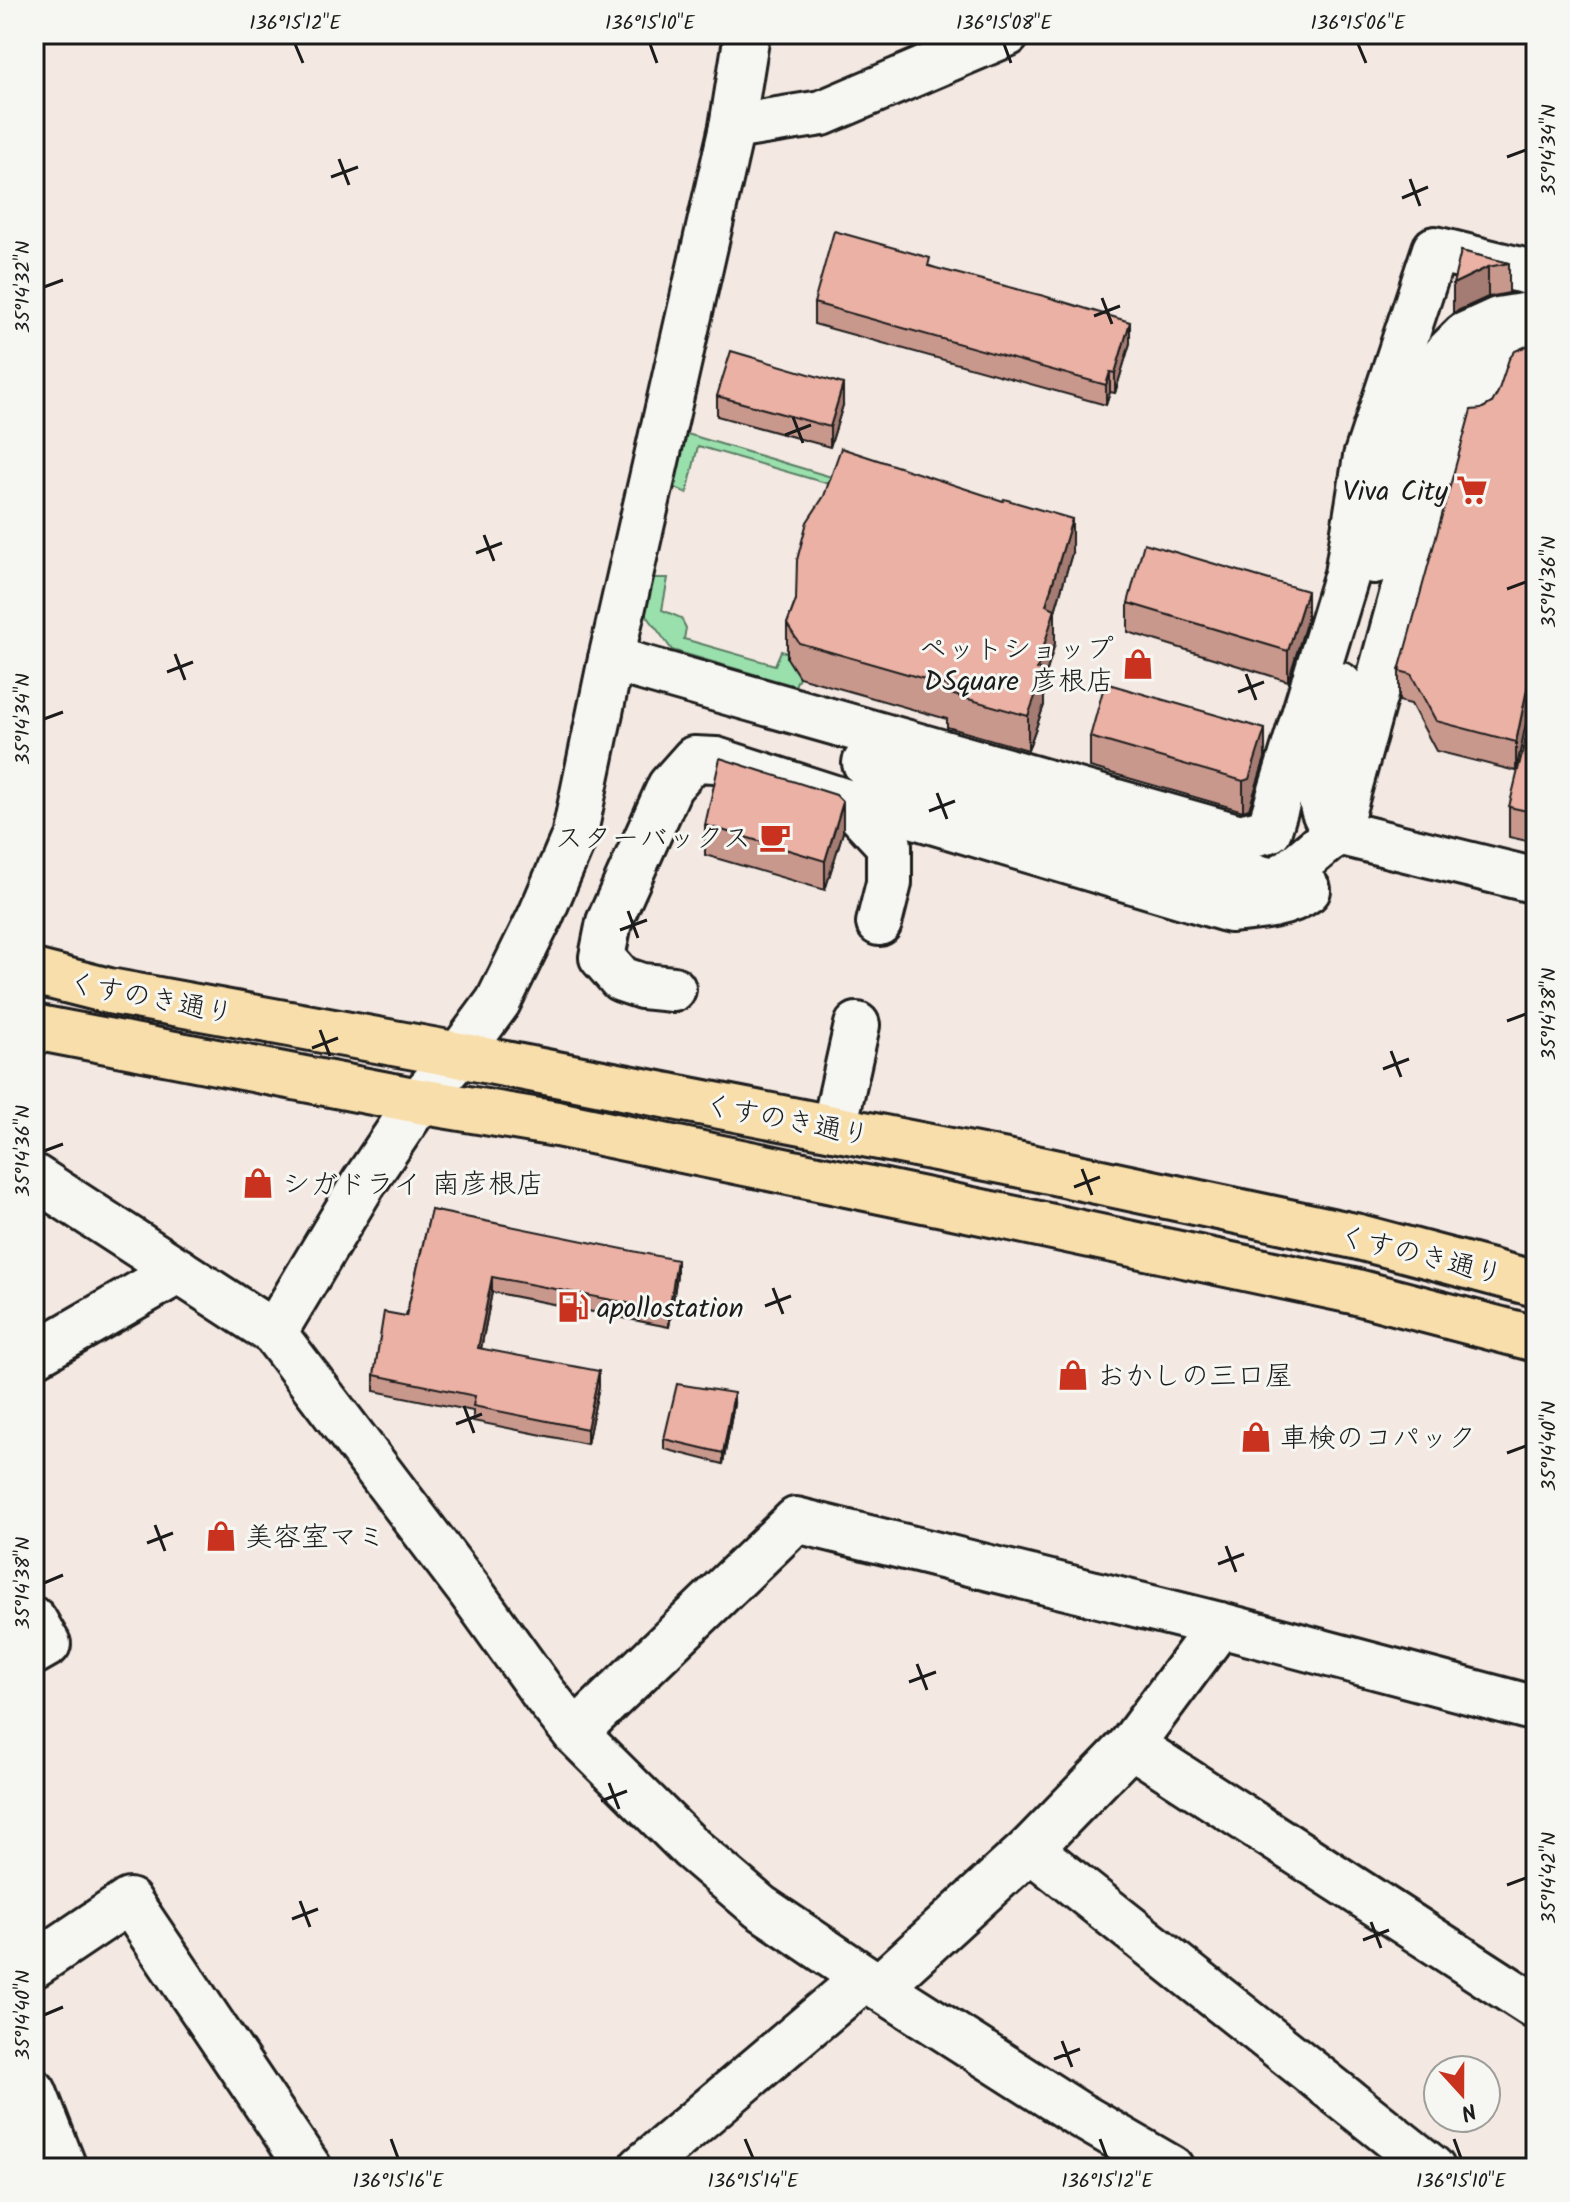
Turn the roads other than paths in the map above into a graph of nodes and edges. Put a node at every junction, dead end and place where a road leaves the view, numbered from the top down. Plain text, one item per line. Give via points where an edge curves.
1 (747, 34) edge
2 (1007, 34) edge
3 (732, 127) junction
4 (1536, 274) edge
5 (1536, 310) edge
6 (1536, 319) edge
7 (1536, 346) edge
8 (1478, 359) junction
9 (611, 659) junction
10 (825, 720) junction
11 (879, 736) junction
12 (1365, 844) junction
13 (1536, 881) edge
14 (879, 923) dead end
15 (34, 972) edge
16 (673, 989) dead end
17 (857, 1025) dead end
18 (34, 1027) edge
19 (459, 1055) junction
20 (419, 1101) junction
21 (834, 1128) junction
22 (34, 1177) edge
23 (179, 1271) junction
24 (1536, 1284) edge
25 (274, 1333) junction
26 (1536, 1339) edge
27 (34, 1355) edge
28 (34, 1620) edge
29 (1220, 1625) junction
30 (34, 1652) edge
31 (1536, 1709) edge
32 (575, 1733) junction
33 (1131, 1745) junction
34 (1030, 1849) junction
35 (34, 1965) edge
36 (872, 1982) junction
37 (1536, 2007) edge
38 (34, 2092) edge
39 (1163, 2166) edge
40 (64, 2168) edge
41 (309, 2168) edge
42 (641, 2168) edge
43 (1432, 2168) edge

1 - 3 street
2 - 3 street via 822,113
3 - 9 street via 659,532
4 - 11 street via 1435,249 1368,432 1347,574 1269,830 1240,837 1056,772
5 - 8 street via 1518,306 1485,318 1476,329
6 - 12 street via 1498,320 1465,335 1421,386 1331,716 1321,800 1329,824
7 - 8 street via 1499,360
8 - 12 street via 1386,698
9 - 10 street
9 - 19 street via 574,837 498,1002
10 - 11 street
10 - 12 street via 915,816 1230,910 1301,895
11 - 12 street via 922,781 1271,881
12 - 13 street
14 - 16 street via 889,883 889,845 850,803 716,760 694,759 670,786 609,922 602,957 621,979
15 - 19 main road, くすのき通り via 109,991
17 - 21 street
18 - 20 main road, くすのき通り
19 - 20 street
19 - 21 main road, くすのき通り
20 - 25 street
20 - 26 main road, くすのき通り via 557,1124 1353,1291
21 - 24 main road, くすのき通り via 1359,1237
22 - 23 street
23 - 25 street
23 - 27 street
25 - 32 street
28 - 30 street via 48,1644
29 - 31 street
29 - 32 street via 796,1520
29 - 33 street
32 - 36 street via 691,1848 760,1907
33 - 34 street
33 - 37 street
34 - 36 street
34 - 43 street
35 - 41 street via 129,1901
36 - 39 street
36 - 42 street
38 - 40 street

